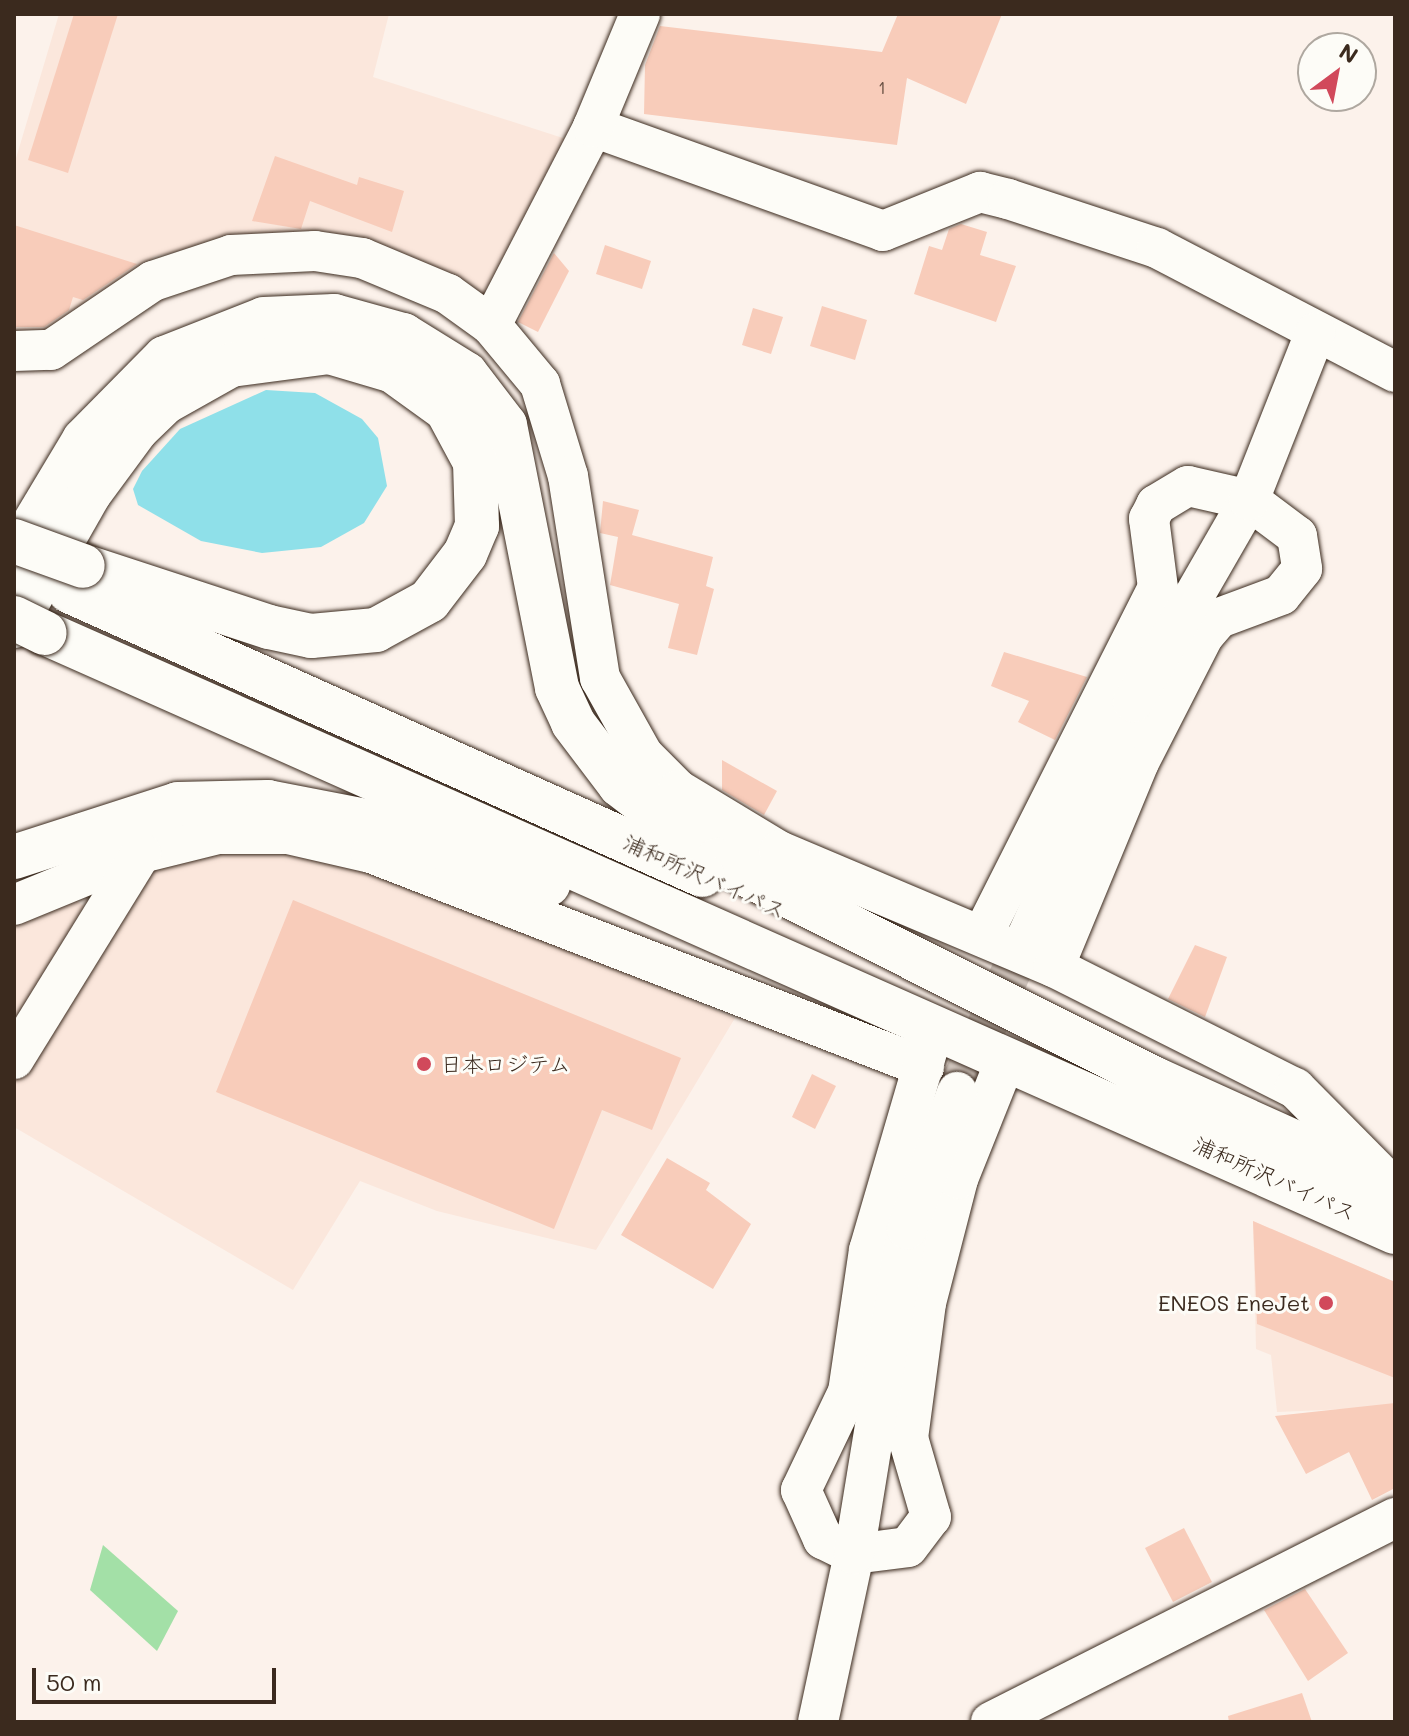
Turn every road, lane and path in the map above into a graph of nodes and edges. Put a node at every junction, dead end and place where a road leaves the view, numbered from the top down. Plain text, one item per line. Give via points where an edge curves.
1 (640, 14) edge
2 (593, 127) junction
3 (491, 325) junction
4 (1315, 333) junction
5 (14, 351) edge
6 (1395, 372) edge
7 (1249, 500) junction
8 (14, 541) edge
9 (14, 557) edge
10 (14, 567) edge
11 (76, 579) junction
12 (24, 626) edge
13 (141, 853) junction
14 (14, 857) edge
15 (14, 905) edge
16 (982, 936) junction
17 (1040, 954) junction
18 (922, 1037) junction
19 (14, 1059) edge
20 (1006, 1059) junction
21 (1159, 1081) junction
22 (957, 1092) tunnel mouth
23 (1394, 1187) edge
24 (1395, 1232) edge
25 (1395, 1518) edge
26 (854, 1554) junction
27 (818, 1722) edge
28 (991, 1722) edge

1 - 2 street
2 - 3 street
2 - 4 street via 883,231 980,192 1008,199 1157,248
3 - 5 street via 405,272 315,251 271,251 188,266 118,302 51,350
3 - 16 street via 540,384 568,476 600,678 643,755 722,822
4 - 6 street
4 - 7 street
7 - 16 street via 1188,486 1156,505 1149,519 1158,588
7 - 17 street via 1133,702
7 - 17 street via 1297,536 1302,569 1281,595 1219,618 1204,635
8 - 11 highway, bridge
9 - 21 highway via 84,440 165,358 228,328 275,317 334,316 403,335 466,374 505,425 557,688 573,723 620,785 717,860
10 - 11 highway, 浦和所沢バイパス
11 - 12 highway via 311,636 376,630 429,601 465,554 477,526 475,462 447,410 393,371 329,352 231,365 165,402 137,429 89,494
11 - 21 highway, 浦和所沢バイパス
12 - 18 highway, 浦和所沢バイパス
13 - 15 street
13 - 18 street via 218,834 288,834 371,853
13 - 19 street
14 - 18 highway via 178,804 317,808
16 - 17 street
17 - 23 street via 1295,1088
18 - 20 highway, 浦和所沢バイパス
18 - 26 street via 872,1237 848,1392 801,1490 823,1539
20 - 24 highway, 浦和所沢バイパス
20 - 26 street via 958,1179 921,1332 908,1438 931,1517 908,1547
21 - 23 highway, 浦和所沢バイパス
22 - 26 street via 904,1244
25 - 28 street
26 - 27 street

